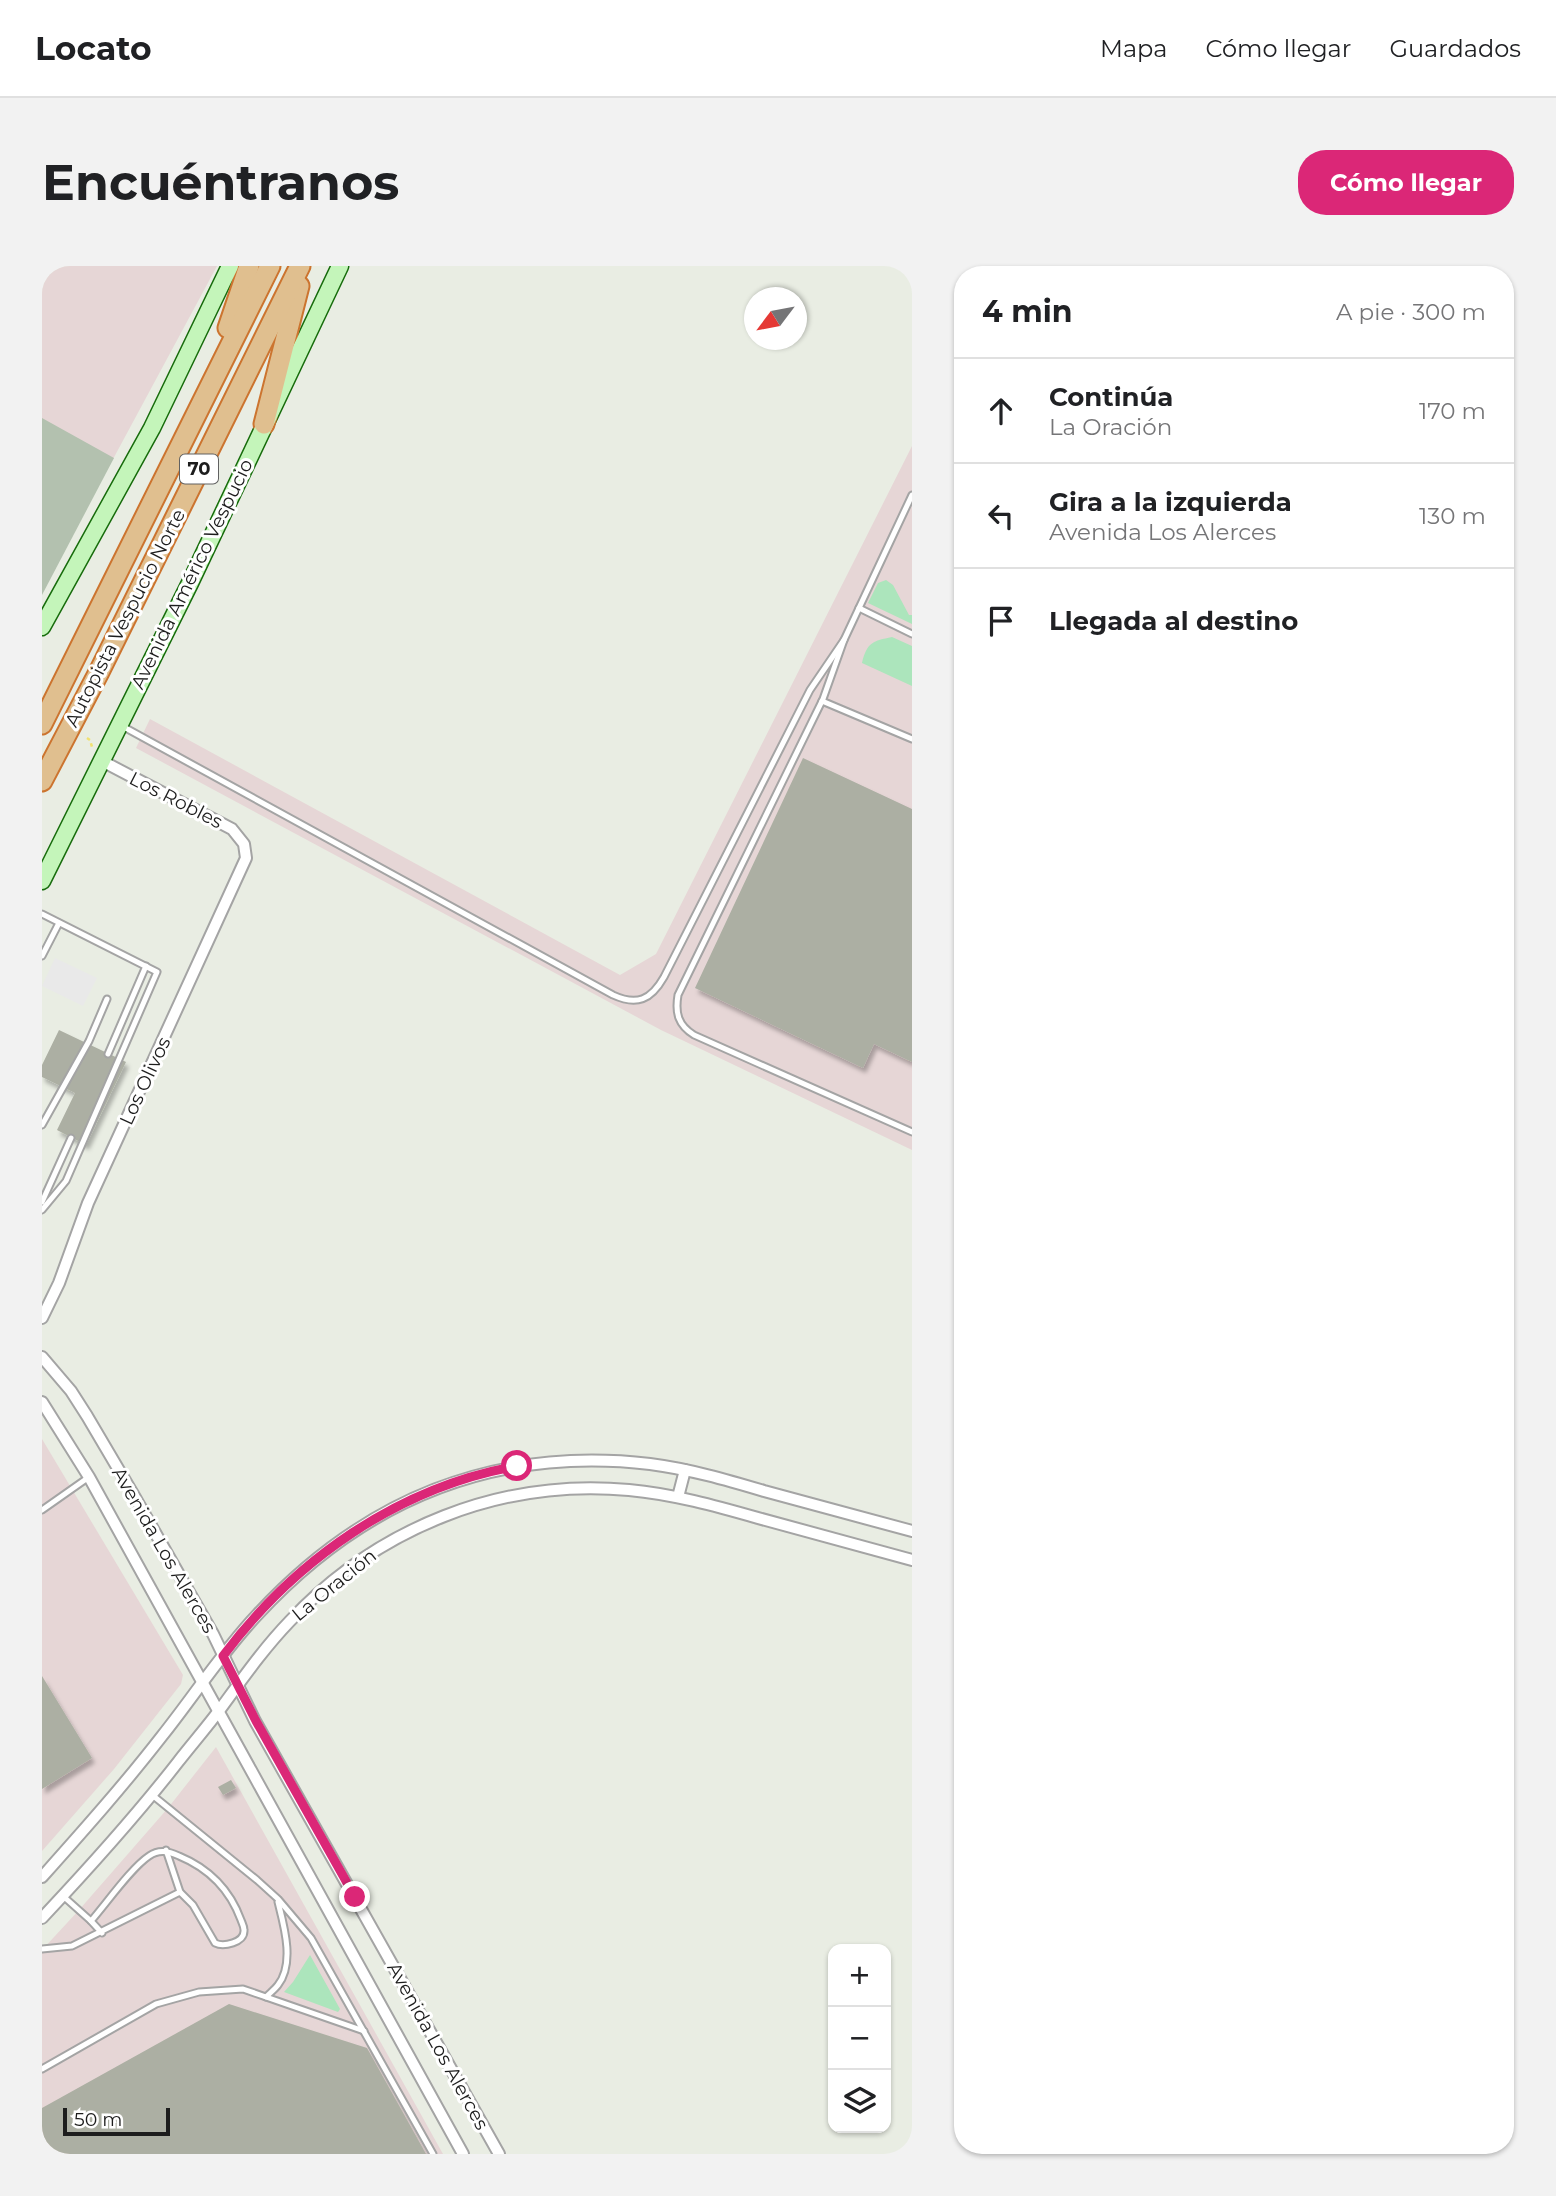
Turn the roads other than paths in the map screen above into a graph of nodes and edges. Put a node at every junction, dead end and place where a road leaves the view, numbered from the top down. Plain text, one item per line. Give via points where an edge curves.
1 (230, 266) edge
2 (249, 266) edge
3 (270, 266) edge
4 (302, 266) edge
5 (340, 266) edge
6 (217, 372) junction
7 (264, 424) junction
8 (912, 495) edge
9 (859, 608) junction
10 (42, 627) edge
11 (912, 634) edge
12 (844, 640) junction
13 (822, 702) junction
14 (42, 724) edge
15 (120, 725) junction
16 (912, 739) edge
17 (102, 761) junction
18 (42, 781) edge
19 (244, 844) joint
20 (42, 881) edge
21 (42, 914) edge
22 (59, 923) junction
23 (42, 956) edge
24 (146, 966) junction
25 (107, 999) dead end
26 (108, 1054) dead end
27 (43, 1121) edge
28 (912, 1132) edge
29 (71, 1138) dead end
30 (42, 1202) edge
31 (42, 1210) edge
32 (42, 1318) edge
33 (42, 1357) edge
34 (42, 1402) edge
35 (685, 1470) junction
36 (89, 1477) junction
37 (678, 1497) junction
38 (42, 1510) edge
39 (912, 1531) edge
40 (912, 1560) edge
41 (223, 1656) junction
42 (204, 1683) junction
43 (237, 1687) junction
44 (219, 1711) junction
45 (151, 1794) junction
46 (166, 1850) junction
47 (42, 1877) edge
48 (180, 1892) junction
49 (63, 1896) junction
50 (278, 1899) junction
51 (42, 1918) edge
52 (91, 1920) junction
53 (102, 1933) junction
54 (42, 1949) edge
55 (266, 1997) junction
56 (364, 2031) junction
57 (42, 2069) edge
58 (433, 2154) edge
59 (463, 2154) edge
60 (499, 2154) edge

1 - 10 main road via 146,438
2 - 6 highway
3 - 6 highway, Autopista Vespucio Norte / 70
4 - 7 highway
4 - 18 highway, Autopista Vespucio Norte / 70
5 - 7 main road, Avenida Américo Vespucio
6 - 14 highway, Autopista Vespucio Norte / 70
7 - 15 main road, Avenida Américo Vespucio
8 - 9 lane
9 - 11 lane
9 - 12 lane
12 - 13 lane
12 - 15 lane via 810,690 664,977 652,993 638,1001 613,995
13 - 16 lane
13 - 28 lane via 678,995 676,1013 682,1026 694,1035
15 - 17 main road, Avenida Américo Vespucio
17 - 19 street, Los Robles via 232,829
17 - 20 main road, Avenida Américo Vespucio
19 - 32 street, Los Olivos via 245,864 94,1189
21 - 22 lane
22 - 23 lane
22 - 24 lane
24 - 26 lane
24 - 31 lane via 157,972 66,1181
25 - 27 lane via 89,1041
29 - 30 lane
33 - 41 street, Avenida Los Alerces via 87,1416
34 - 36 street, Avenida Los Alerces
35 - 37 street
35 - 39 street, La Oración
35 - 41 street, La Oración via 561,1461 496,1470 441,1486 385,1513 317,1558 271,1599
36 - 38 lane
36 - 42 street, Avenida Los Alerces
37 - 40 street, La Oración
37 - 43 street, La Oración via 628,1490 551,1490 505,1497 438,1518 390,1541 331,1582 291,1619
41 - 42 street, La Oración
41 - 43 street, Avenida Los Alerces
42 - 44 street, Avenida Los Alerces
42 - 47 street, La Oración
43 - 44 street, La Oración
43 - 60 street, Avenida Los Alerces
44 - 45 street, La Oración
44 - 59 street, Avenida Los Alerces
45 - 49 street, La Oración
45 - 50 lane
46 - 48 lane
46 - 48 lane via 197,1863 224,1889 240,1916 243,1936 225,1945 215,1943
46 - 52 lane via 148,1856
48 - 53 lane
49 - 51 street, La Oración
49 - 52 lane
50 - 55 lane via 286,1936 286,1968
50 - 56 lane via 311,1938
52 - 53 lane
53 - 54 lane via 72,1947
55 - 56 lane
55 - 57 lane via 243,1989 200,1992 156,2004
56 - 58 lane

